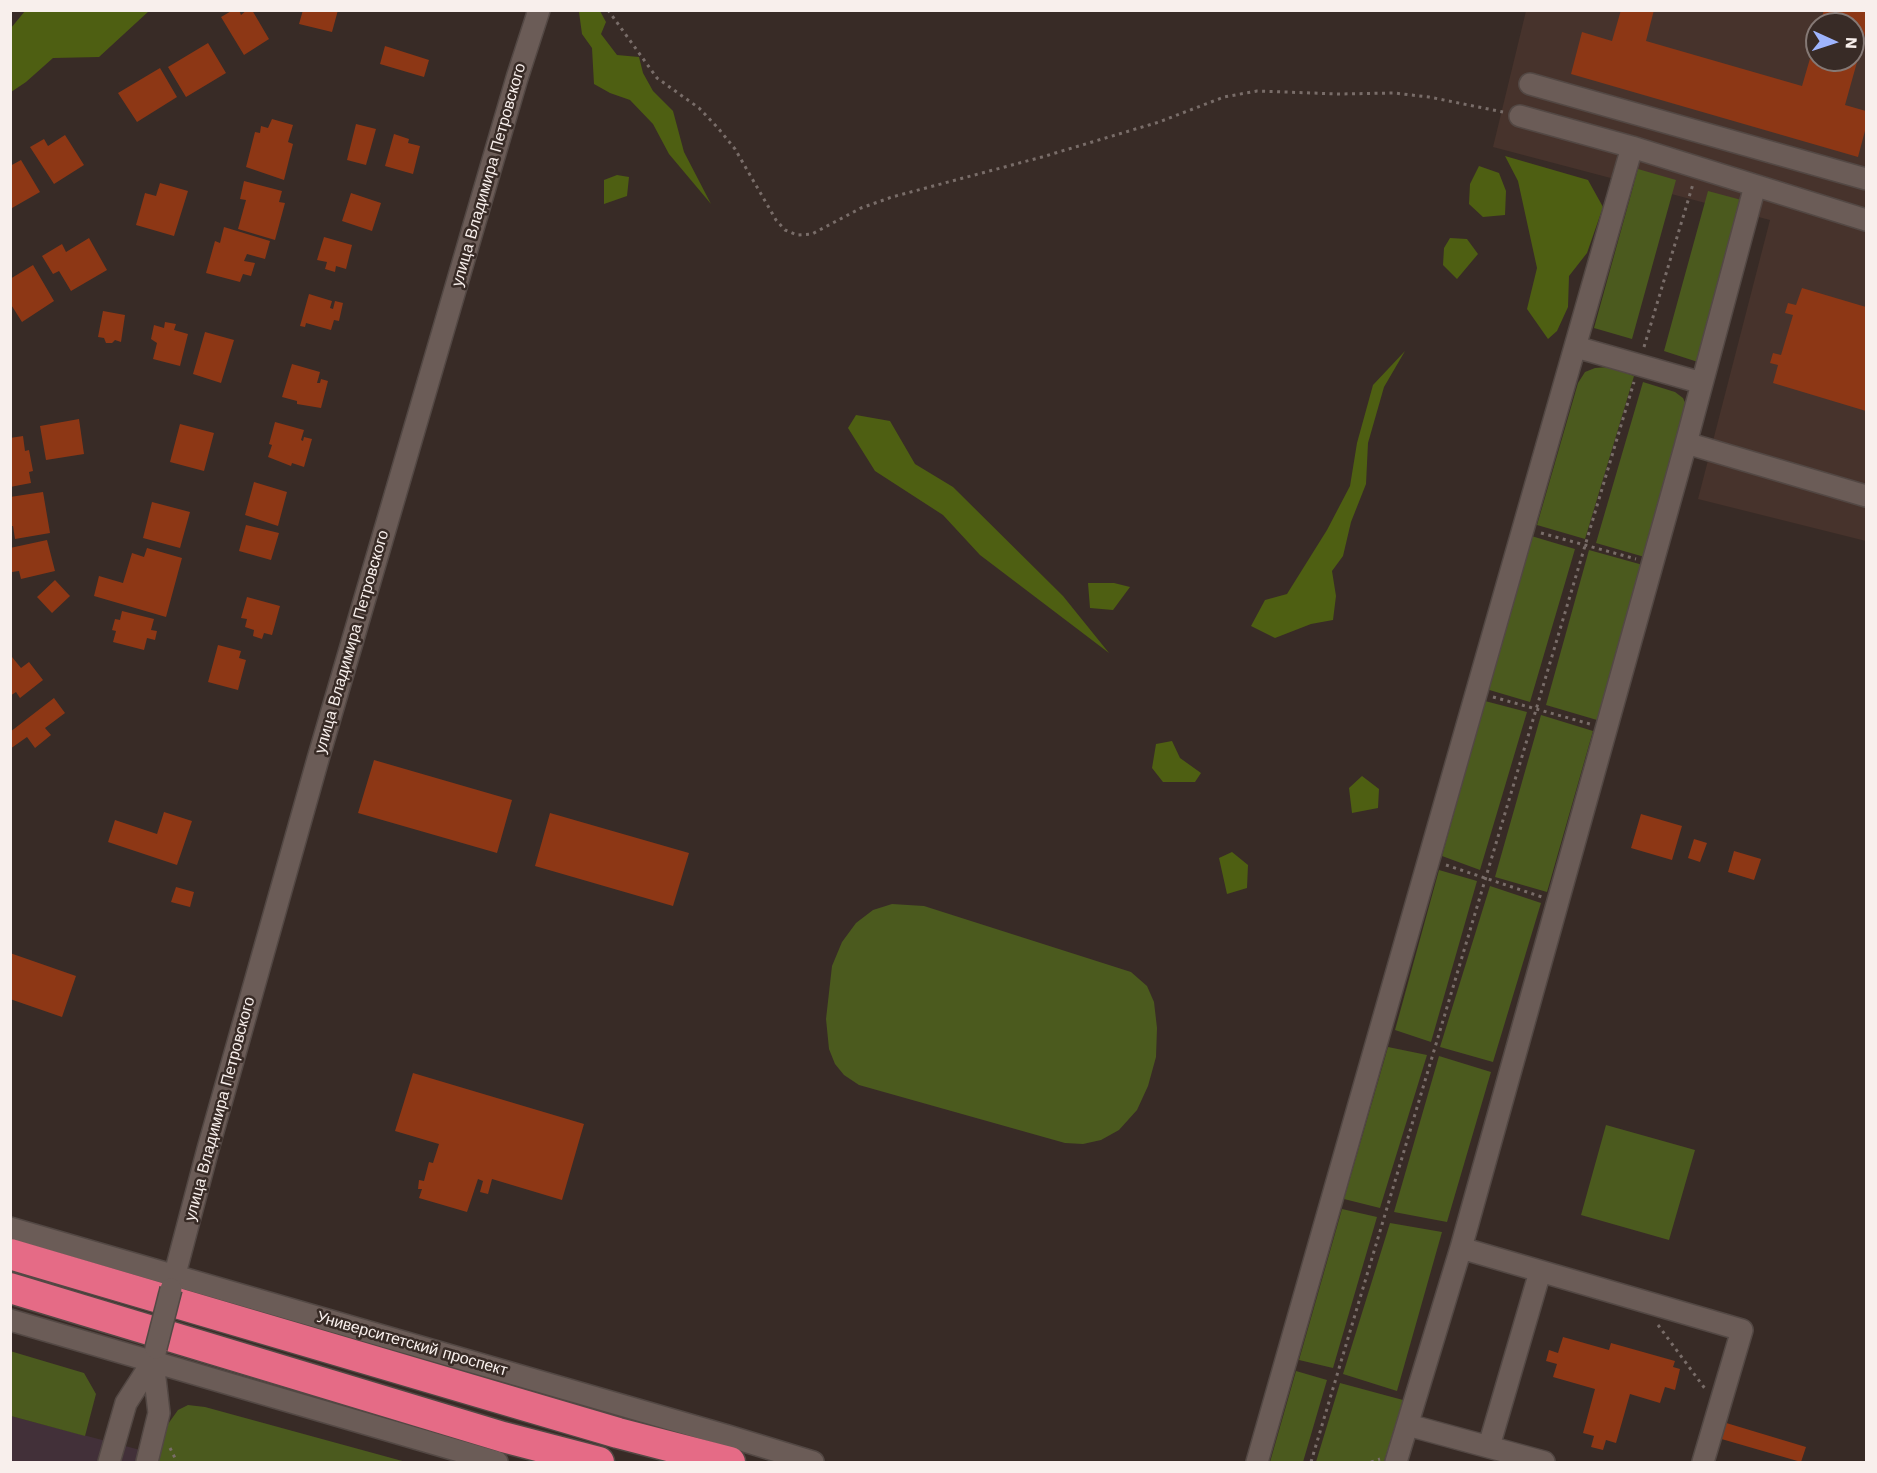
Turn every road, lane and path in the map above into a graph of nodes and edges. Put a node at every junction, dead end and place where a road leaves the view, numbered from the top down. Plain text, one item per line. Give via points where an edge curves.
1 (539, 10) edge
2 (608, 10) edge
3 (1530, 84) dead end
4 (1520, 116) joint
5 (1632, 147) junction
6 (1698, 168) junction
7 (1866, 179) edge
8 (1755, 186) junction
9 (1866, 220) edge
10 (1576, 347) junction
11 (1639, 365) junction
12 (1702, 383) junction
13 (1686, 443) junction
14 (1866, 496) edge
15 (1524, 528) junction
16 (1585, 545) junction
17 (1652, 563) junction
18 (1478, 692) junction
19 (1536, 709) junction
20 (1606, 729) junction
21 (1430, 860) junction
22 (1486, 877) junction
23 (1558, 902) junction
24 (10, 1228) edge
25 (1461, 1248) junction
26 (10, 1254) edge
27 (1540, 1272) junction
28 (173, 1282) junction
29 (10, 1288) edge
30 (1644, 1302) junction
31 (10, 1320) edge
32 (154, 1355) junction
33 (1720, 1408) junction
34 (1408, 1425) junction
35 (1489, 1446) junction
36 (109, 1462) edge
37 (147, 1462) edge
38 (497, 1462) edge
39 (599, 1462) edge
40 (730, 1462) edge
41 (813, 1462) edge
42 (1257, 1462) edge
43 (1311, 1462) edge
44 (1396, 1462) edge
45 (1544, 1462) edge
46 (1703, 1462) edge

1 - 28 street, улица Владимира Петровского via 302,814
2 - 4 path via 657,78 699,108 718,128 735,149 776,220 797,235 812,234 861,208 892,197 1159,122 1224,97 1257,92 1394,93 1439,98
3 - 7 street
4 - 5 street
5 - 6 street
5 - 10 street
6 - 8 street
6 - 11 path
8 - 9 street
8 - 12 street
10 - 11 street
10 - 15 street
11 - 12 street
11 - 16 path
12 - 13 street
13 - 14 street
13 - 17 street
15 - 16 path
15 - 18 street
16 - 17 path
16 - 19 path
17 - 20 street
18 - 19 path
18 - 21 street
19 - 20 path
19 - 22 path
20 - 23 street
21 - 22 path
21 - 42 street
22 - 23 path
22 - 43 path
23 - 25 street
24 - 28 street, Университетский проспект
25 - 27 street
25 - 34 street
26 - 40 highway, Университетский проспект via 618,1433
27 - 30 street
27 - 35 street
28 - 32 street, улица Владимира Петровского, bridge
28 - 41 street, Университетский проспект
29 - 39 highway via 503,1437
30 - 33 path
30 - 33 street via 1742,1330
31 - 32 street
32 - 36 street via 126,1403
32 - 37 street via 159,1413
32 - 38 street
33 - 46 street
34 - 35 street
34 - 44 street
35 - 45 street

